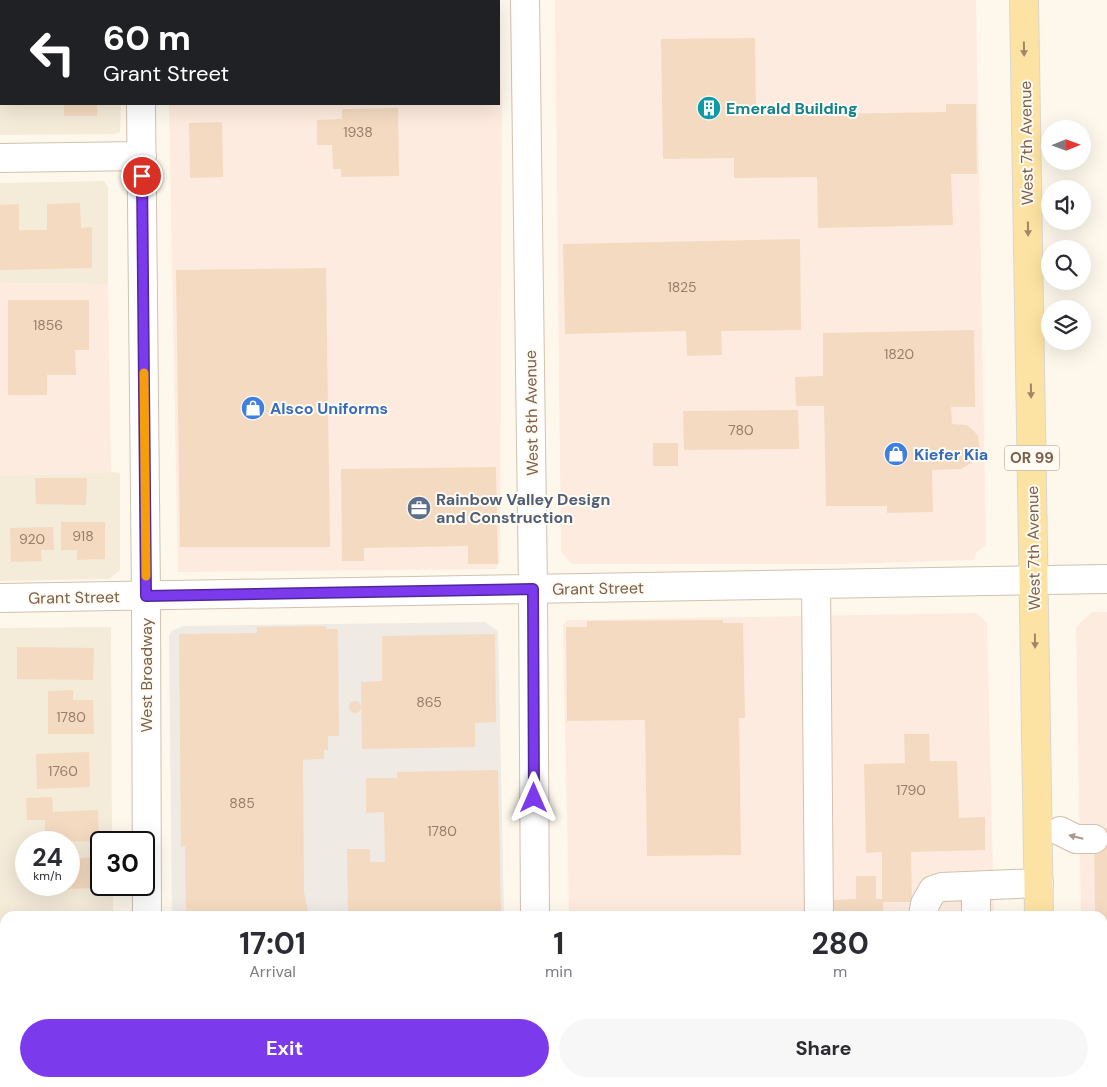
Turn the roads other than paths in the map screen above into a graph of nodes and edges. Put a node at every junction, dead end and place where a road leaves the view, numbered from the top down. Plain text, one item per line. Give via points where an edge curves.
1 (525, 0) edge
2 (1024, 0) edge
3 (142, 105) edge
4 (142, 156) junction
5 (0, 158) edge
6 (1107, 579) edge
7 (1034, 580) junction
8 (816, 584) junction
9 (533, 589) junction
10 (146, 596) junction
11 (0, 598) edge
12 (1060, 831) dead end
13 (1094, 839) dead end
14 (1039, 883) junction
15 (976, 886) junction
16 (147, 911) edge
17 (535, 911) edge
18 (819, 911) edge
19 (924, 911) edge
20 (976, 911) edge
21 (1039, 911) edge

1 - 9 street, West 8th Avenue
2 -> 7 main road, West 7th Avenue / OR 99
3 - 4 street, West Broadway
4 - 5 street
4 - 10 street, West Broadway
6 - 7 street, Grant Street
7 - 8 street, Grant Street
7 -> 14 main road, West 7th Avenue / OR 99
8 - 9 street, Grant Street
8 - 18 street
9 - 10 street, Grant Street
9 - 17 street, West 8th Avenue
10 - 11 street, Grant Street
10 - 16 street, West Broadway
13 -> 12 street via 1076,839
14 - 15 street
14 - 21 main road, West 7th Avenue / OR 99
15 - 19 street via 933,890
15 - 20 street

